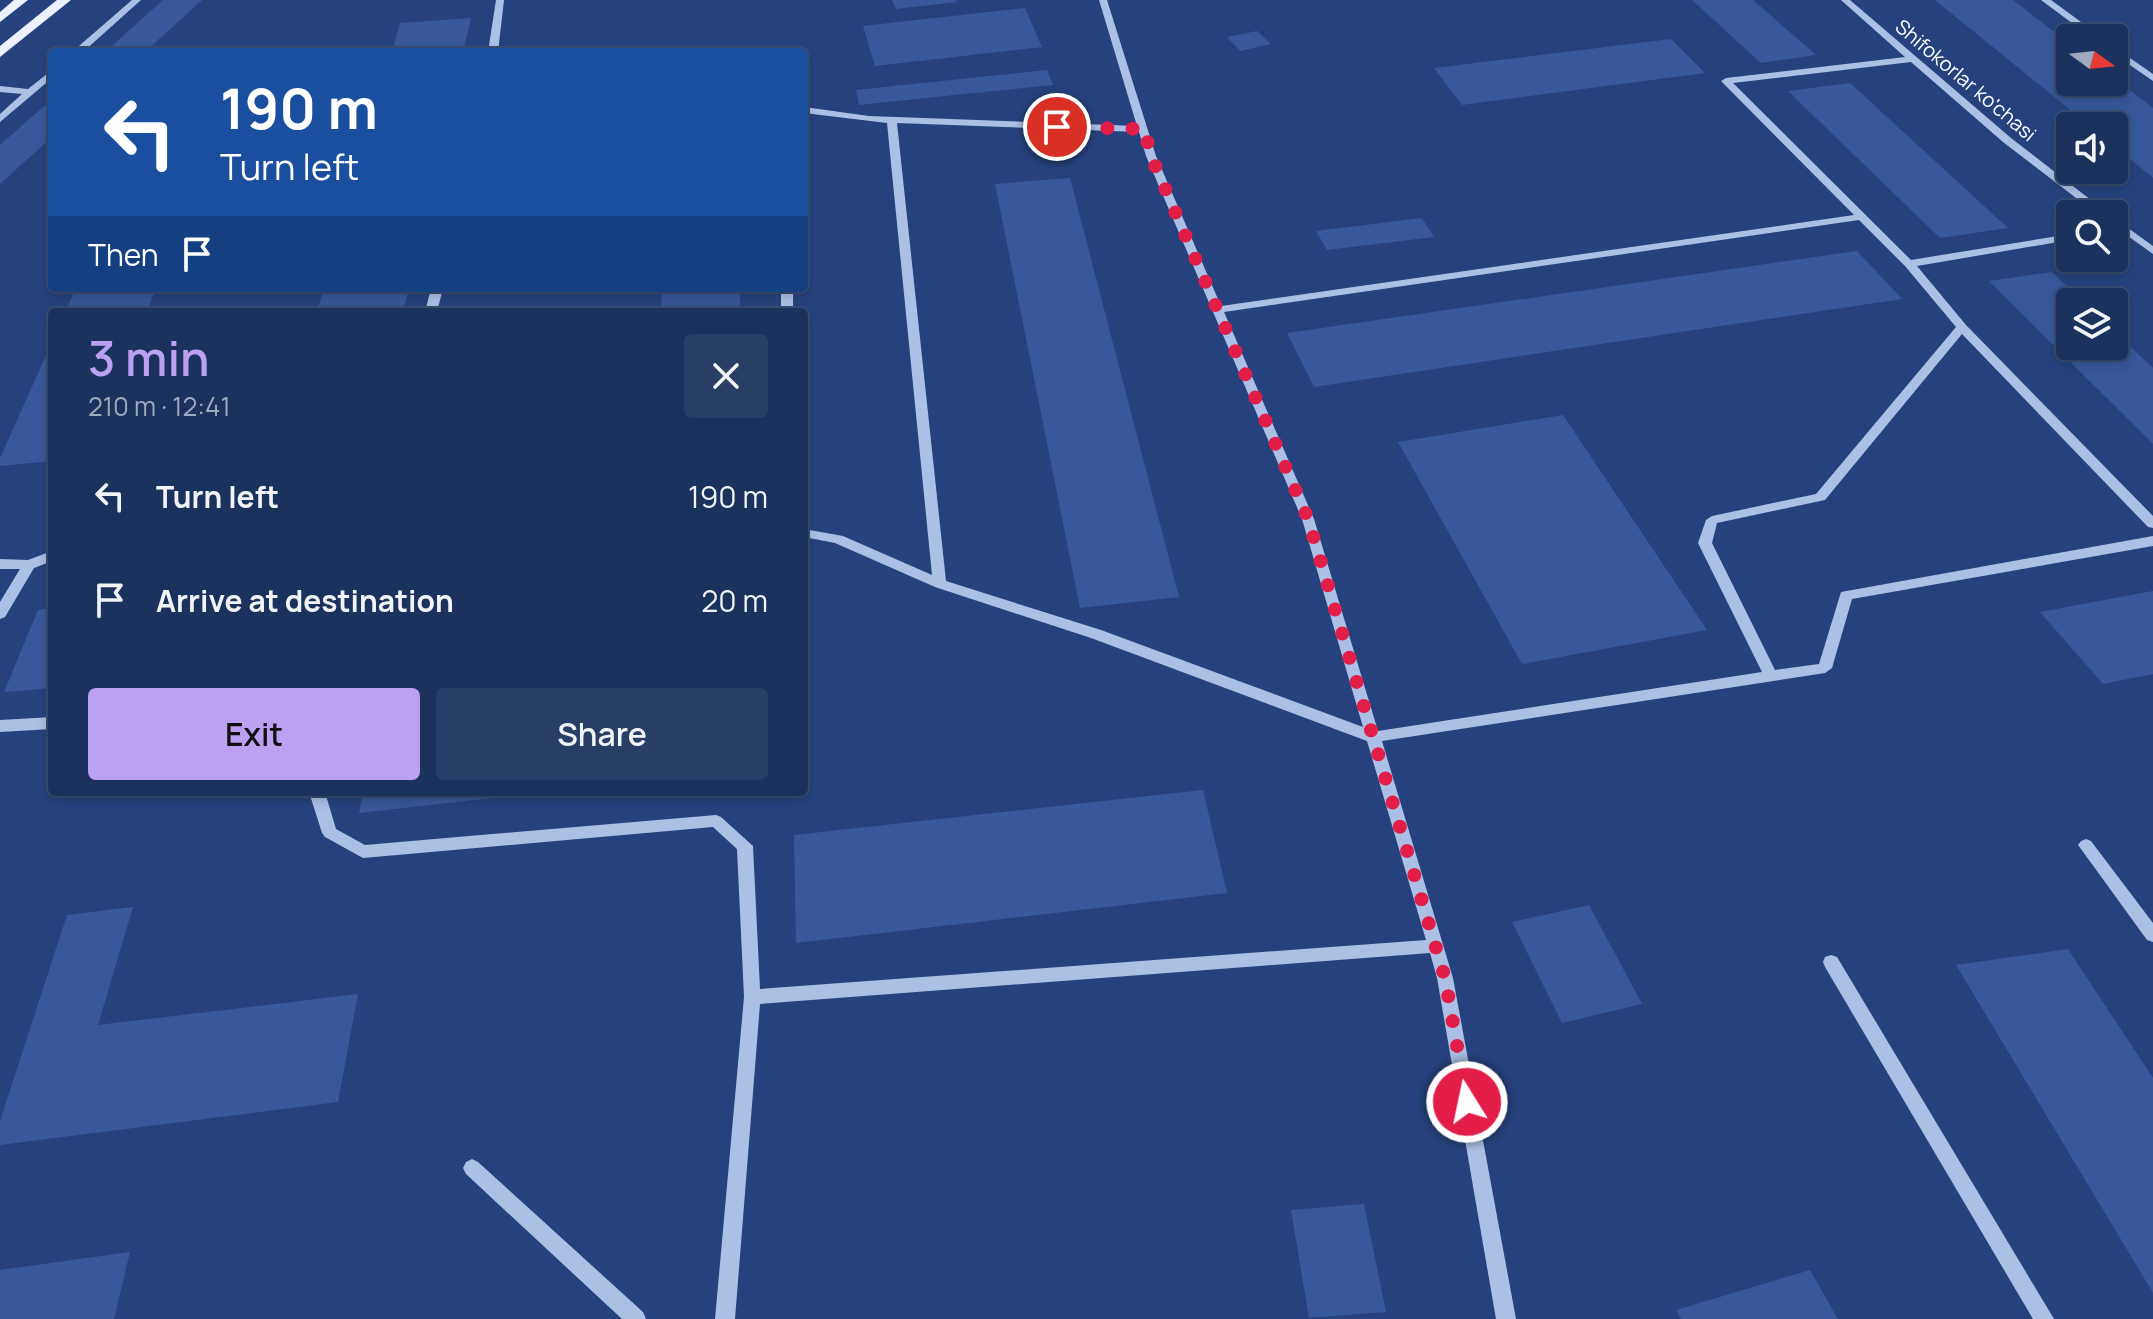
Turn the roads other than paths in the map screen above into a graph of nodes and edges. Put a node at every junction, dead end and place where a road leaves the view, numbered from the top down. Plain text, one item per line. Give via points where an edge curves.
1 (22, 0) edge
2 (65, 0) edge
3 (137, 0) edge
4 (500, 0) edge
5 (1103, 0) edge
6 (1110, 0) edge
7 (1845, 0) edge
8 (2045, 0) edge
9 (0, 18) edge
10 (2078, 24) edge
11 (82, 48) edge
12 (494, 48) edge
13 (0, 53) edge
14 (1913, 59) junction
15 (2128, 60) edge
16 (48, 76) edge
17 (2153, 78) edge
18 (0, 89) edge
19 (30, 92) junction
20 (808, 110) edge
21 (0, 119) edge
22 (892, 120) junction
23 (1144, 129) junction
24 (2086, 200) edge
25 (1860, 217) junction
26 (2128, 234) edge
27 (2056, 239) edge
28 (2153, 251) edge
29 (1909, 264) junction
30 (1217, 310) junction
31 (1962, 327) junction
32 (2153, 524) edge
33 (808, 534) edge
34 (2153, 541) edge
35 (48, 558) edge
36 (0, 564) edge
37 (29, 565) junction
38 (940, 584) junction
39 (0, 614) edge
40 (1771, 676) junction
41 (48, 723) edge
42 (0, 726) edge
43 (1373, 737) junction
44 (318, 796) edge
45 (2086, 845) dead end
46 (2153, 935) edge
47 (1436, 946) junction
48 (1831, 962) dead end
49 (752, 997) junction
50 (472, 1168) dead end
51 (636, 1319) edge
52 (725, 1319) edge
53 (1506, 1319) edge
54 (2044, 1319) edge

1 - 9 main road
2 - 13 main road
3 - 11 street
4 - 12 street
5 - 6 street
5 - 23 street
7 - 14 street, Shifokorlar ko'chasi
8 - 10 street
14 - 24 street, Shifokorlar ko'chasi
14 - 25 street via 1726,81
15 - 17 street
16 - 19 street
18 - 19 street
19 - 21 street
20 - 22 street
22 - 23 street
22 - 38 street
23 - 30 street
25 - 29 street
25 - 30 street
26 - 28 street
27 - 29 street
29 - 31 street
30 - 43 street via 1308,519
31 - 32 street
31 - 40 street via 1820,497 1712,520 1705,543
33 - 38 street via 838,539
34 - 40 street via 1846,595 1825,668
35 - 37 street
36 - 37 street
37 - 39 street
38 - 43 street via 1096,634
40 - 43 street
41 - 42 street
43 - 47 street
44 - 49 street via 330,833 363,852 716,821 745,846
45 - 46 street
47 - 49 street
47 - 53 street
48 - 54 street
49 - 52 street
50 - 51 street

